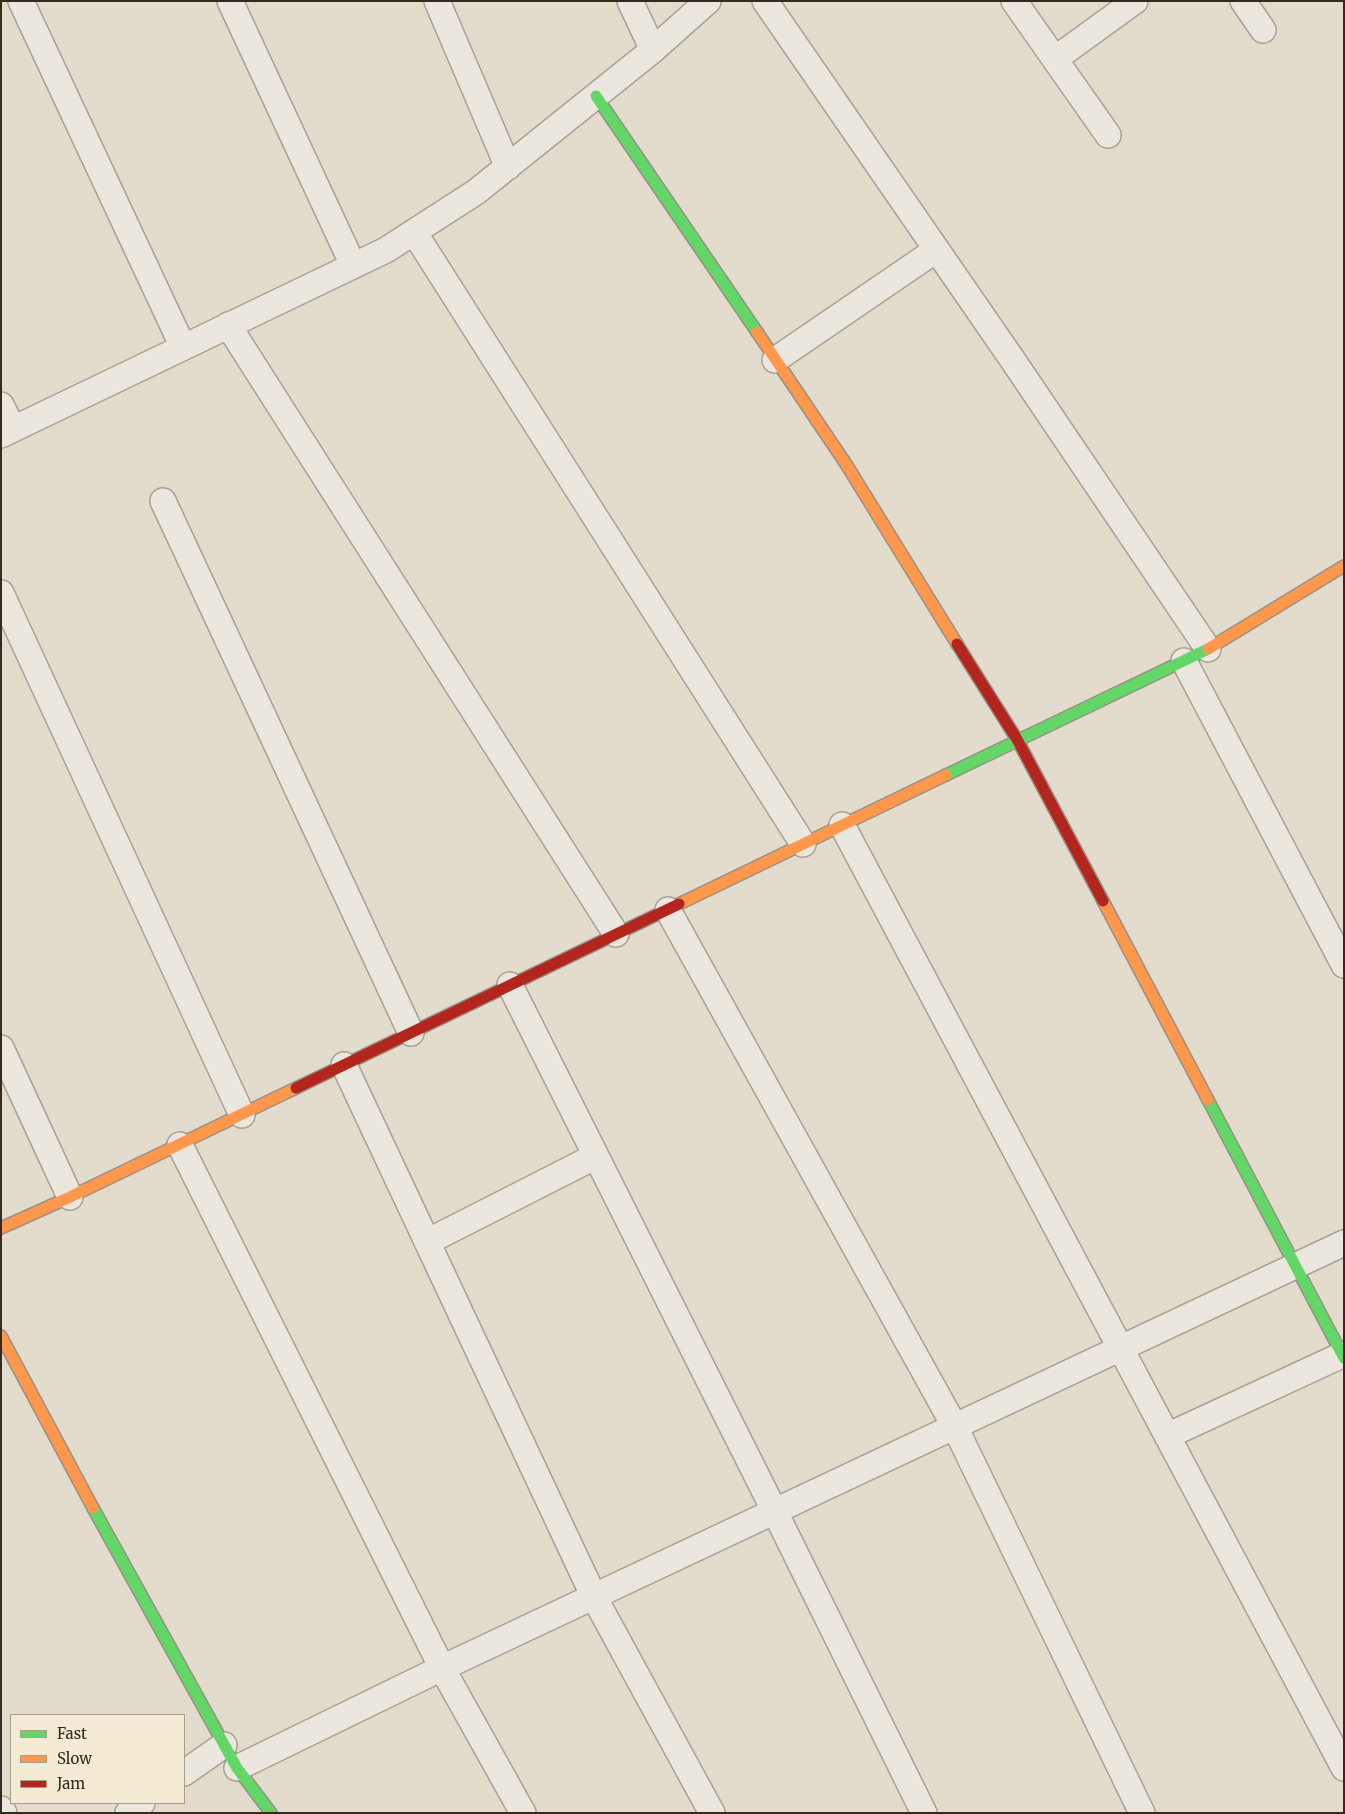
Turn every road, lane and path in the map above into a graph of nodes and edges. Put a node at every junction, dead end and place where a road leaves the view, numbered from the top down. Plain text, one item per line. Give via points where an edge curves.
1 (21, 1) edge
2 (230, 1) edge
3 (437, 1) edge
4 (630, 1) edge
5 (708, 1) edge
6 (764, 1) edge
7 (1014, 1) edge
8 (1135, 1) edge
9 (1243, 1) edge
10 (1264, 30) dead end
11 (653, 50) junction
12 (1054, 59) junction
13 (596, 96) junction
14 (1108, 135) dead end
15 (508, 166) junction
16 (414, 232) junction
17 (936, 250) junction
18 (354, 265) junction
19 (228, 325) junction
20 (183, 347) junction
21 (775, 360) junction
22 (1, 405) edge
23 (7, 432) edge
24 (163, 501) dead end
25 (1344, 566) edge
26 (1, 593) edge
27 (1208, 649) junction
28 (1184, 661) junction
29 (1018, 741) junction
30 (842, 825) junction
31 (803, 844) junction
32 (668, 910) junction
33 (616, 934) junction
34 (1344, 965) edge
35 (510, 986) junction
36 (410, 1033) junction
37 (1, 1048) edge
38 (344, 1066) junction
39 (242, 1115) junction
40 (180, 1145) junction
41 (596, 1156) junction
42 (70, 1197) junction
43 (1, 1228) edge
44 (427, 1242) junction
45 (1344, 1243) edge
46 (1295, 1266) junction
47 (1, 1336) edge
48 (1121, 1349) junction
49 (1343, 1357) edge
50 (955, 1427) junction
51 (1167, 1436) junction
52 (775, 1512) junction
53 (594, 1597) junction
54 (442, 1668) junction
55 (224, 1744) junction
56 (237, 1768) junction
57 (1344, 1768) edge
58 (185, 1772) edge
59 (141, 1804) edge
60 (1, 1809) edge
61 (4, 1813) edge
62 (128, 1813) edge
63 (271, 1813) edge
64 (523, 1813) edge
65 (712, 1813) edge
66 (924, 1813) edge
67 (1142, 1813) edge

1 - 20 street
2 - 18 street
3 - 15 street
4 - 11 street
5 - 11 street
6 - 17 street
7 - 12 street
8 - 12 street
9 - 10 street
11 - 13 street
12 - 14 street
13 - 15 street
13 - 21 street
15 - 16 street via 476,192
16 - 18 street
16 - 31 street
17 - 21 street
17 - 27 street
18 - 19 street
19 - 20 street
19 - 33 street
20 - 23 street
21 - 29 street via 846,464
22 - 23 street
24 - 36 street
25 - 27 street
26 - 39 street
27 - 28 street
28 - 29 street
28 - 34 street
29 - 30 street
29 - 46 street
30 - 31 street
30 - 48 street
31 - 32 street
32 - 33 street
32 - 50 street
33 - 35 street
35 - 36 street
35 - 41 street
36 - 38 street
37 - 42 street
38 - 39 street
38 - 44 street
39 - 40 street
40 - 42 street
40 - 54 street
41 - 44 street
41 - 52 street
42 - 43 street
44 - 53 street
45 - 46 street
46 - 48 street
46 - 49 street
47 - 55 street
48 - 50 street
48 - 51 street
49 - 51 street
50 - 52 street
50 - 67 street
51 - 57 street
52 - 53 street
52 - 66 street
53 - 54 street
53 - 65 street
54 - 56 street
54 - 64 street
55 - 56 street
55 - 58 street
56 - 63 street
59 - 62 street
60 - 61 street

